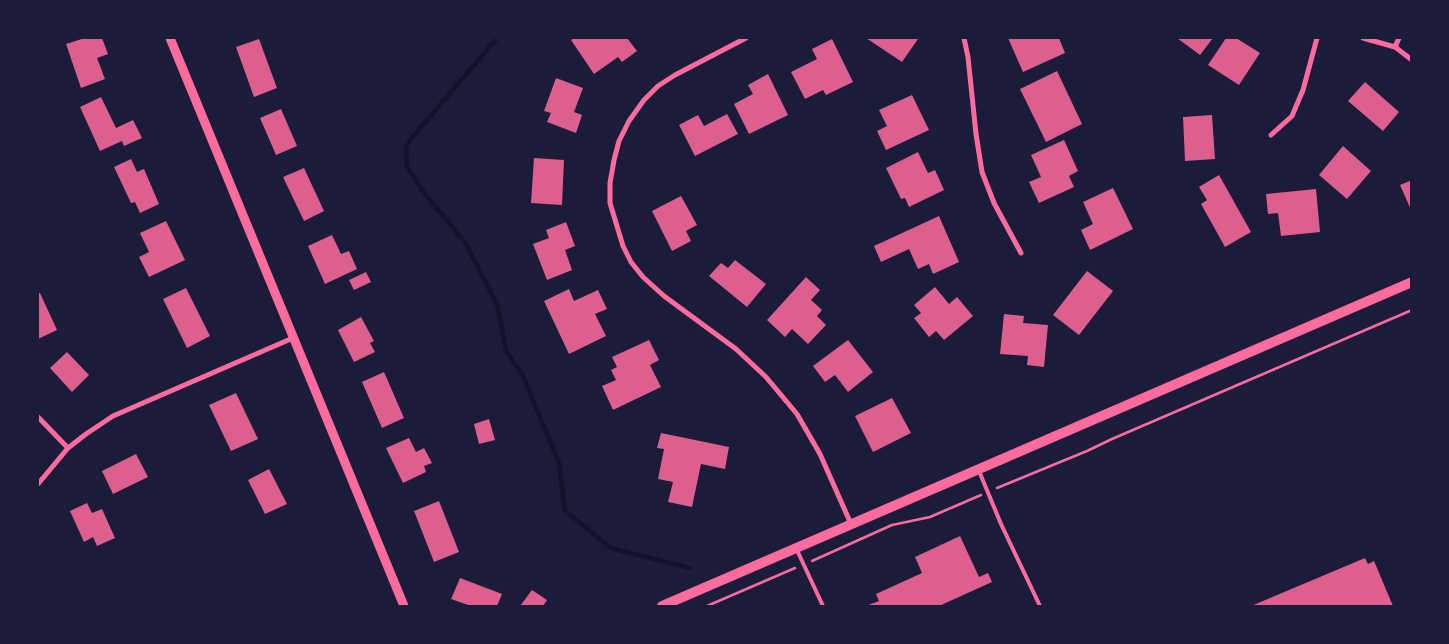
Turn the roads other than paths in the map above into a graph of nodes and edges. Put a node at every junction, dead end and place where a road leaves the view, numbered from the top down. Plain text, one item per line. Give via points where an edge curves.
1 (170, 38) edge
2 (746, 38) edge
3 (964, 38) edge
4 (1317, 38) edge
5 (1363, 38) edge
6 (1399, 38) edge
7 (1395, 47) junction
8 (1412, 60) edge
9 (1271, 135) dead end
10 (1021, 253) dead end
11 (1412, 282) edge
12 (293, 338) junction
13 (38, 417) edge
14 (68, 448) junction
15 (978, 469) junction
16 (38, 484) edge
17 (852, 524) junction
18 (796, 548) junction
19 (404, 606) edge
20 (662, 606) edge
21 (823, 606) edge
22 (1040, 606) edge

1 - 12 street
2 - 17 street via 675,75 644,100 619,140 610,183 610,203 622,246 642,277 736,349 766,377 797,414 820,454
3 - 10 street via 982,172 994,203
4 - 9 street via 1303,90 1292,116
5 - 7 street
6 - 7 street
7 - 8 street
11 - 15 main road
12 - 14 street via 114,416
12 - 19 street
13 - 14 street
14 - 16 street
15 - 17 main road
15 - 22 lane
17 - 18 main road
18 - 20 main road
18 - 21 lane

